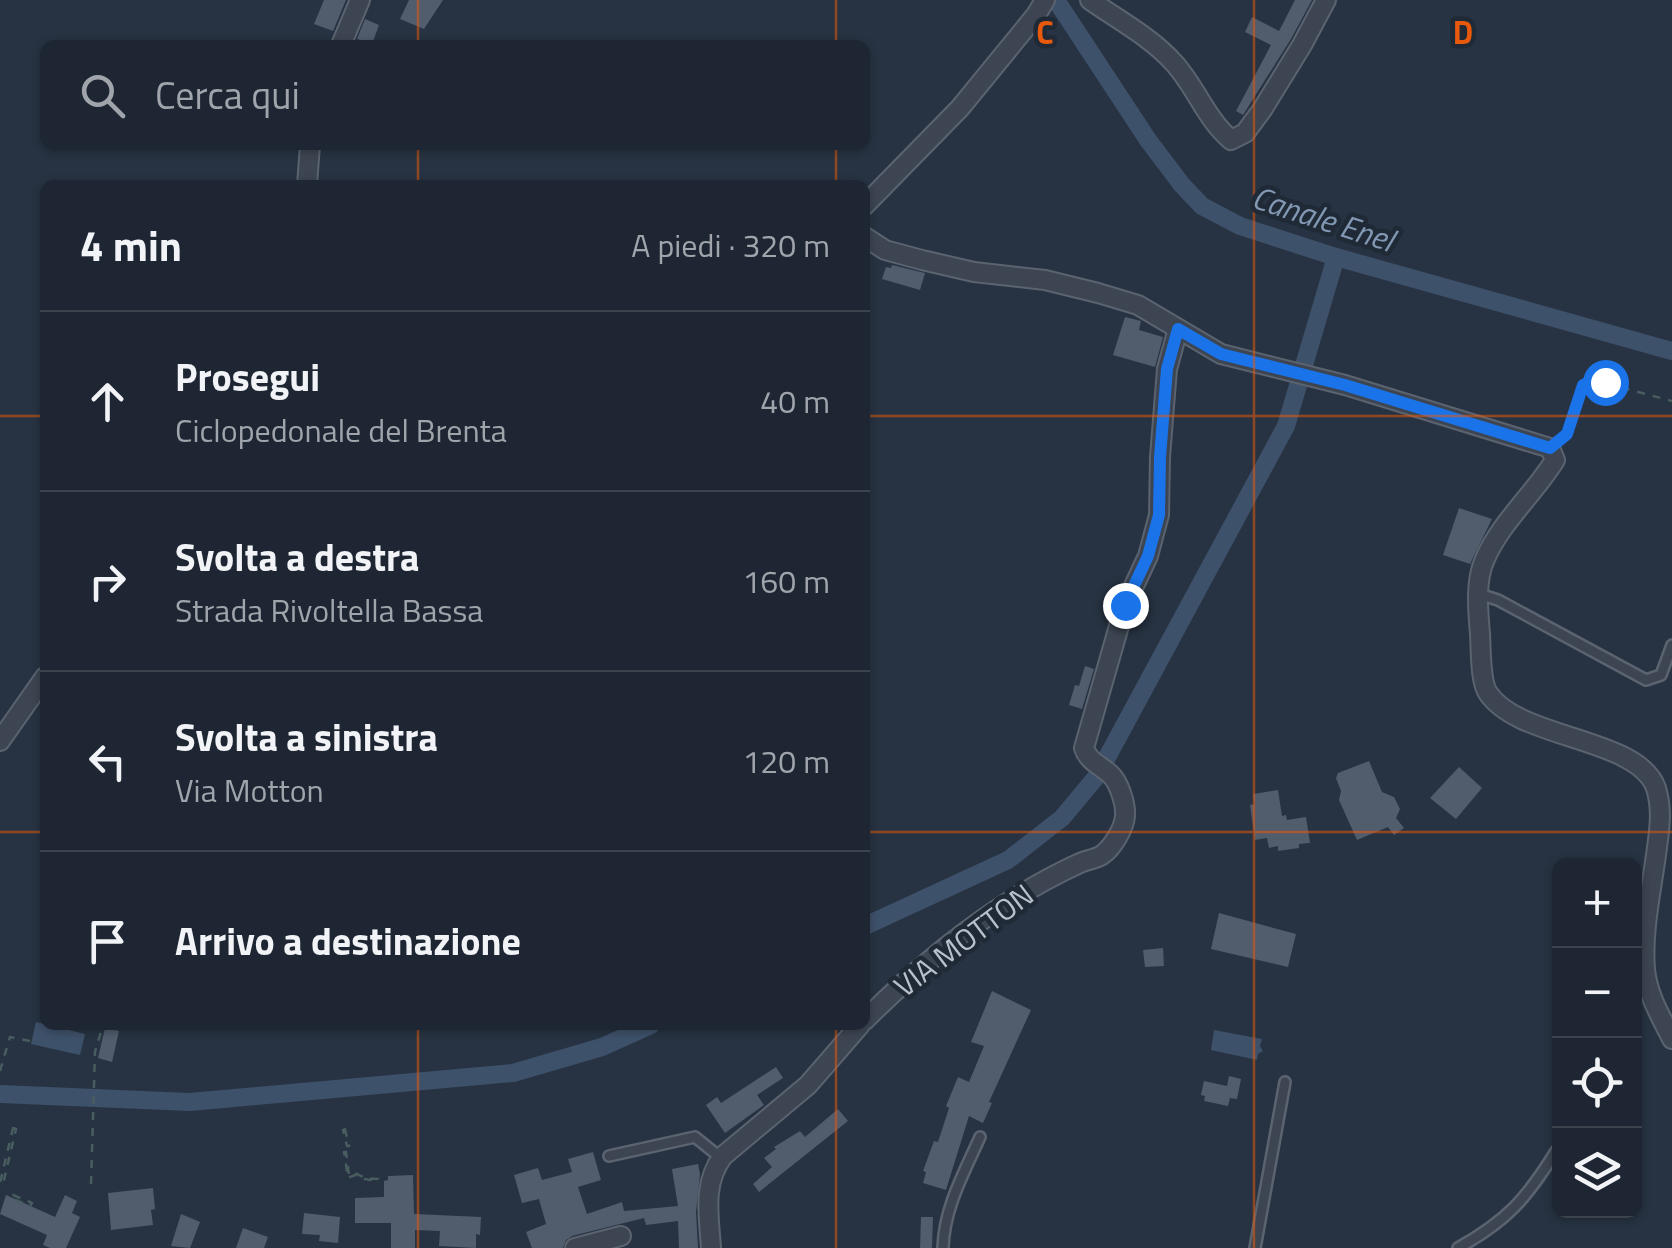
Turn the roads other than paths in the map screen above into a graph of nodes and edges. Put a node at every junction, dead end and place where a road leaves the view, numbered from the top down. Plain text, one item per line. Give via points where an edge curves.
1 (360, 0) edge
2 (1045, 0) edge
3 (1090, 0) edge
4 (1326, 0) edge
5 (343, 40) edge
6 (310, 150) edge
7 (306, 180) edge
8 (870, 200) edge
9 (870, 240) edge
10 (1178, 329) junction
11 (1479, 594) junction
12 (1672, 645) edge
13 (40, 684) edge
14 (0, 741) edge
15 (870, 1016) edge
16 (857, 1030) edge
17 (1672, 1039) edge
18 (1285, 1082) dead end
19 (980, 1137) dead end
20 (609, 1156) dead end
21 (721, 1158) junction
22 (1552, 1158) edge
23 (621, 1236) dead end
24 (575, 1248) edge
25 (711, 1248) edge
26 (943, 1248) edge
27 (1255, 1248) edge
28 (1458, 1248) edge

1 - 5 street
2 - 8 street via 960,108
3 - 4 street via 1173,62 1231,140 1262,110
6 - 7 street
9 - 10 street via 922,260 1098,293 1138,305
10 - 11 street via 1221,354 1550,448 1554,460 1545,476 1482,564
10 - 15 street, VIA MOTTON via 1167,369 1159,515 1084,748 1114,777 1125,818 1102,855 1007,902
11 - 12 lane via 1646,680 1661,675
11 - 17 street via 1485,690 1500,707 1638,764 1654,782 1662,807 1645,970
13 - 14 street
16 - 21 street, VIA MOTTON via 808,1085
18 - 27 lane
19 - 26 lane via 950,1206
20 - 21 lane via 695,1137
21 - 25 street via 710,1179
22 - 28 lane via 1520,1204
23 - 24 street

